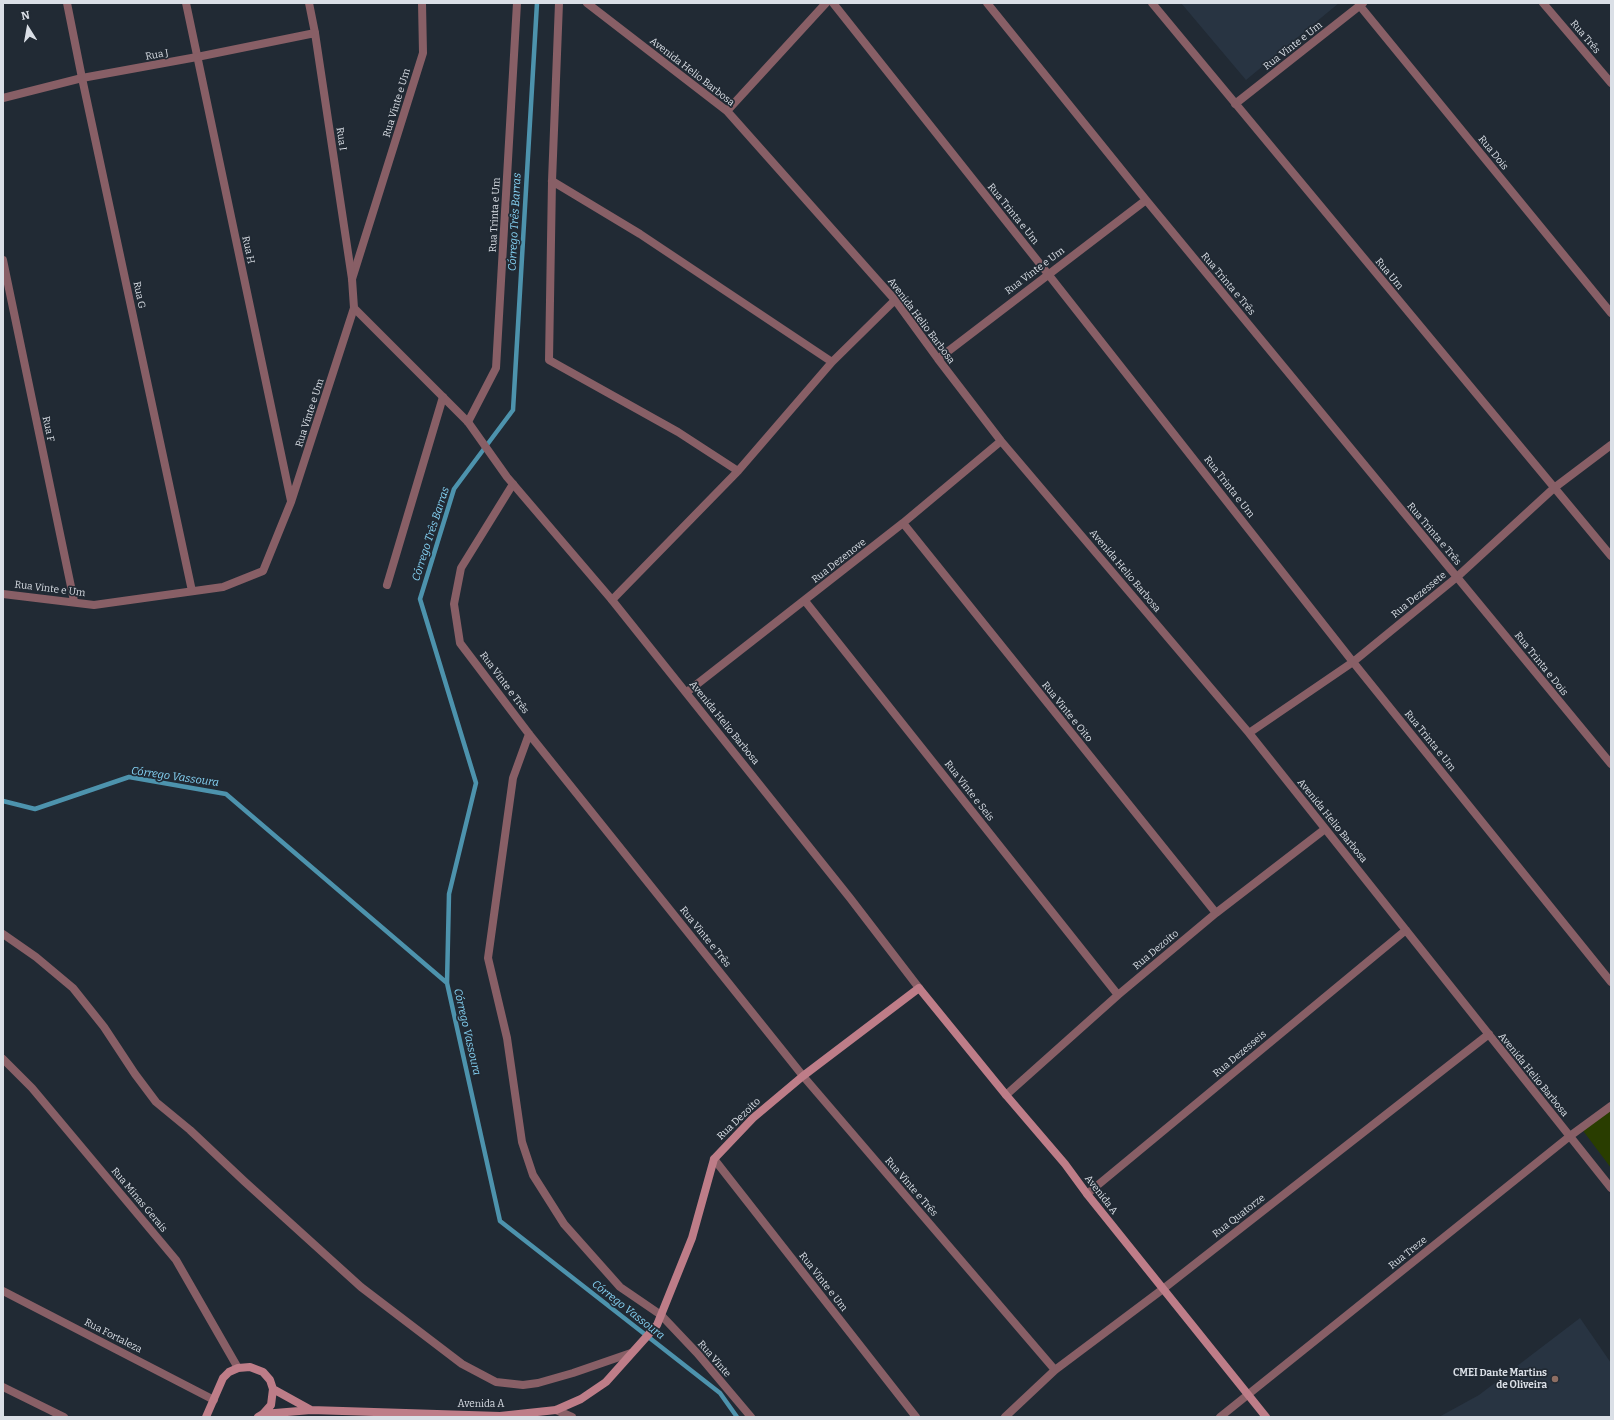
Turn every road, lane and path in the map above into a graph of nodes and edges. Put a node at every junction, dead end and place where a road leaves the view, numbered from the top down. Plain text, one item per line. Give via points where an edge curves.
1 (67, 3) edge
2 (186, 3) edge
3 (309, 3) edge
4 (422, 3) edge
5 (517, 3) edge
6 (559, 3) edge
7 (588, 3) edge
8 (826, 3) edge
9 (833, 3) edge
10 (987, 3) edge
11 (1152, 3) edge
12 (1544, 3) edge
13 (1362, 4) edge
14 (315, 33) junction
15 (197, 57) junction
16 (82, 78) junction
17 (1611, 84) edge
18 (3, 98) edge
19 (1235, 104) junction
20 (727, 111) junction
21 (552, 182) junction
22 (1146, 200) junction
23 (3, 260) edge
24 (1048, 274) junction
25 (352, 279) junction
26 (895, 300) junction
27 (354, 308) junction
28 (1611, 313) edge
29 (938, 359) junction
30 (832, 362) junction
31 (443, 396) junction
32 (468, 422) junction
33 (1001, 441) junction
34 (1611, 445) edge
35 (738, 471) junction
36 (513, 484) junction
37 (1554, 488) junction
38 (292, 502) junction
39 (903, 523) junction
40 (1611, 556) edge
41 (1457, 577) junction
42 (387, 585) dead end
43 (192, 591) junction
44 (3, 594) edge
45 (612, 600) junction
46 (74, 601) junction
47 (805, 601) junction
48 (1353, 662) junction
49 (687, 692) junction
50 (1249, 733) junction
51 (529, 734) junction
52 (1611, 764) edge
53 (1325, 829) junction
54 (1216, 914) junction
55 (1406, 930) junction
56 (3, 934) edge
57 (1611, 982) edge
58 (919, 988) junction
59 (1118, 995) junction
60 (1489, 1034) junction
61 (3, 1060) edge
62 (803, 1076) junction
63 (1006, 1095) junction
64 (1611, 1106) edge
65 (1570, 1136) junction
66 (714, 1159) junction
67 (1611, 1188) edge
68 (1087, 1194) junction
69 (1163, 1289) junction
70 (3, 1291) edge
71 (660, 1315) junction
72 (657, 1325) joint
73 (631, 1353) junction
74 (238, 1368) junction
75 (1055, 1370) junction
76 (3, 1387) edge
77 (273, 1389) junction
78 (1248, 1394) junction
79 (214, 1400) junction
80 (311, 1410) junction
81 (556, 1410) junction
82 (260, 1416) edge
83 (64, 1417) edge
84 (206, 1417) edge
85 (572, 1417) edge
86 (751, 1417) edge
87 (916, 1417) edge
88 (1005, 1417) edge
89 (1220, 1417) edge
90 (1266, 1417) edge

1 - 16 street, Rua G
2 - 15 street, Rua H
3 - 14 street, Rua I
4 - 25 street, Rua Vinte e Um via 423,53
5 - 32 street, Rua Trinta e Um via 496,368
6 - 21 street
7 - 20 street, Avenida Helio Barbosa
8 - 20 street
9 - 24 street, Rua Trinta e Um
10 - 22 street, Rua Trinta e Três
11 - 19 street, Rua Um
12 - 17 street, Rua Três
13 - 19 street, Rua Vinte e Um
13 - 28 street, Rua Dois
14 - 15 street, Rua J
14 - 25 street, Rua I
15 - 16 street, Rua J
15 - 38 street, Rua H
16 - 18 street, Rua J
16 - 43 street, Rua G
19 - 37 street, Rua Um
20 - 26 street, Avenida Helio Barbosa
21 - 30 street via 640,234
21 - 35 street via 549,360 678,432
22 - 24 street, Rua Vinte e Um
22 - 41 street, Rua Trinta e Três
23 - 46 street, Rua F
24 - 29 street, Rua Vinte e Um
24 - 48 street, Rua Trinta e Um
25 - 27 street, Rua Vinte e Um
26 - 29 street, Avenida Helio Barbosa
26 - 30 street
27 - 31 street, Avenida Helio Barbosa
27 - 38 street, Rua Vinte e Um
29 - 33 street, Avenida Helio Barbosa
30 - 35 street
31 - 32 street, Avenida Helio Barbosa
31 - 42 street
32 - 36 street, Avenida Helio Barbosa
33 - 39 street, Rua Dezenove
33 - 50 street, Avenida Helio Barbosa
34 - 37 street, Rua Dezessete
35 - 45 street
36 - 45 street, Avenida Helio Barbosa
36 - 51 street, Rua Vinte e Três via 462,568 454,604 460,643
37 - 40 street, Rua Um
37 - 41 street, Rua Dezessete
38 - 43 street, Rua Vinte e Um via 263,570 223,587
39 - 47 street, Rua Dezenove
39 - 54 street, Rua Vinte e Oito
41 - 48 street, Rua Dezessete
41 - 52 street, Rua Trinta e Dois
43 - 46 street, Rua Vinte e Um via 94,605
44 - 46 street, Rua Vinte e Um
45 - 49 street, Avenida Helio Barbosa
47 - 49 street, Rua Dezenove
47 - 59 street, Rua Vinte e Seis
48 - 50 street, Rua Dezessete
48 - 57 street, Rua Trinta e Um
49 - 58 street, Avenida Helio Barbosa
50 - 53 street, Avenida Helio Barbosa
51 - 62 street, Rua Vinte e Três
51 - 71 street, Rua Vinte via 513,778 488,958 507,1038 522,1142 533,1175 564,1224 620,1287
53 - 54 street, Rua Dezoito
53 - 55 street, Avenida Helio Barbosa
54 - 59 street, Rua Dezoito
55 - 60 street, Avenida Helio Barbosa
55 - 68 street, Rua Dezesseis
56 - 73 street via 73,988 104,1027 156,1102 361,1287 462,1364 496,1382 523,1386 573,1373
58 - 62 main road, Rua Dezoito
58 - 63 main road, Avenida A
59 - 63 street, Rua Dezoito
60 - 65 street, Avenida Helio Barbosa
60 - 69 street, Rua Quatorze
61 - 74 street, Rua Minas Gerais via 32,1088 176,1260
62 - 66 main road, Rua Dezoito via 753,1118
62 - 75 street, Rua Vinte e Três
63 - 68 main road, Avenida A
64 - 65 street, Rua Treze
65 - 67 street, Avenida Helio Barbosa
65 - 78 street, Rua Treze
66 - 71 main road, Rua Dezoito via 692,1238
66 - 87 street, Rua Vinte e Um
68 - 69 main road, Avenida A
69 - 75 street, Rua Quatorze
69 - 78 main road, Avenida A
70 - 79 street, Rua Fortaleza
71 - 72 main road, Rua Dezoito
71 - 86 street, Rua Vinte via 697,1353
72 - 73 main road, Avenida A
73 - 81 main road, Avenida A via 606,1382 582,1399
74 - 77 main road, Avenida A via 250,1367 262,1372 270,1380
74 - 79 main road via 223,1378
75 - 88 street, Rua Quatorze
76 - 83 street
77 - 80 main road, Avenida A
77 - 82 main road via 271,1404
78 - 89 street, Rua Treze
78 - 90 main road, Avenida A
79 - 84 main road
80 - 81 main road, Avenida A via 500,1416
80 - 82 main road, Avenida A
81 - 85 street

